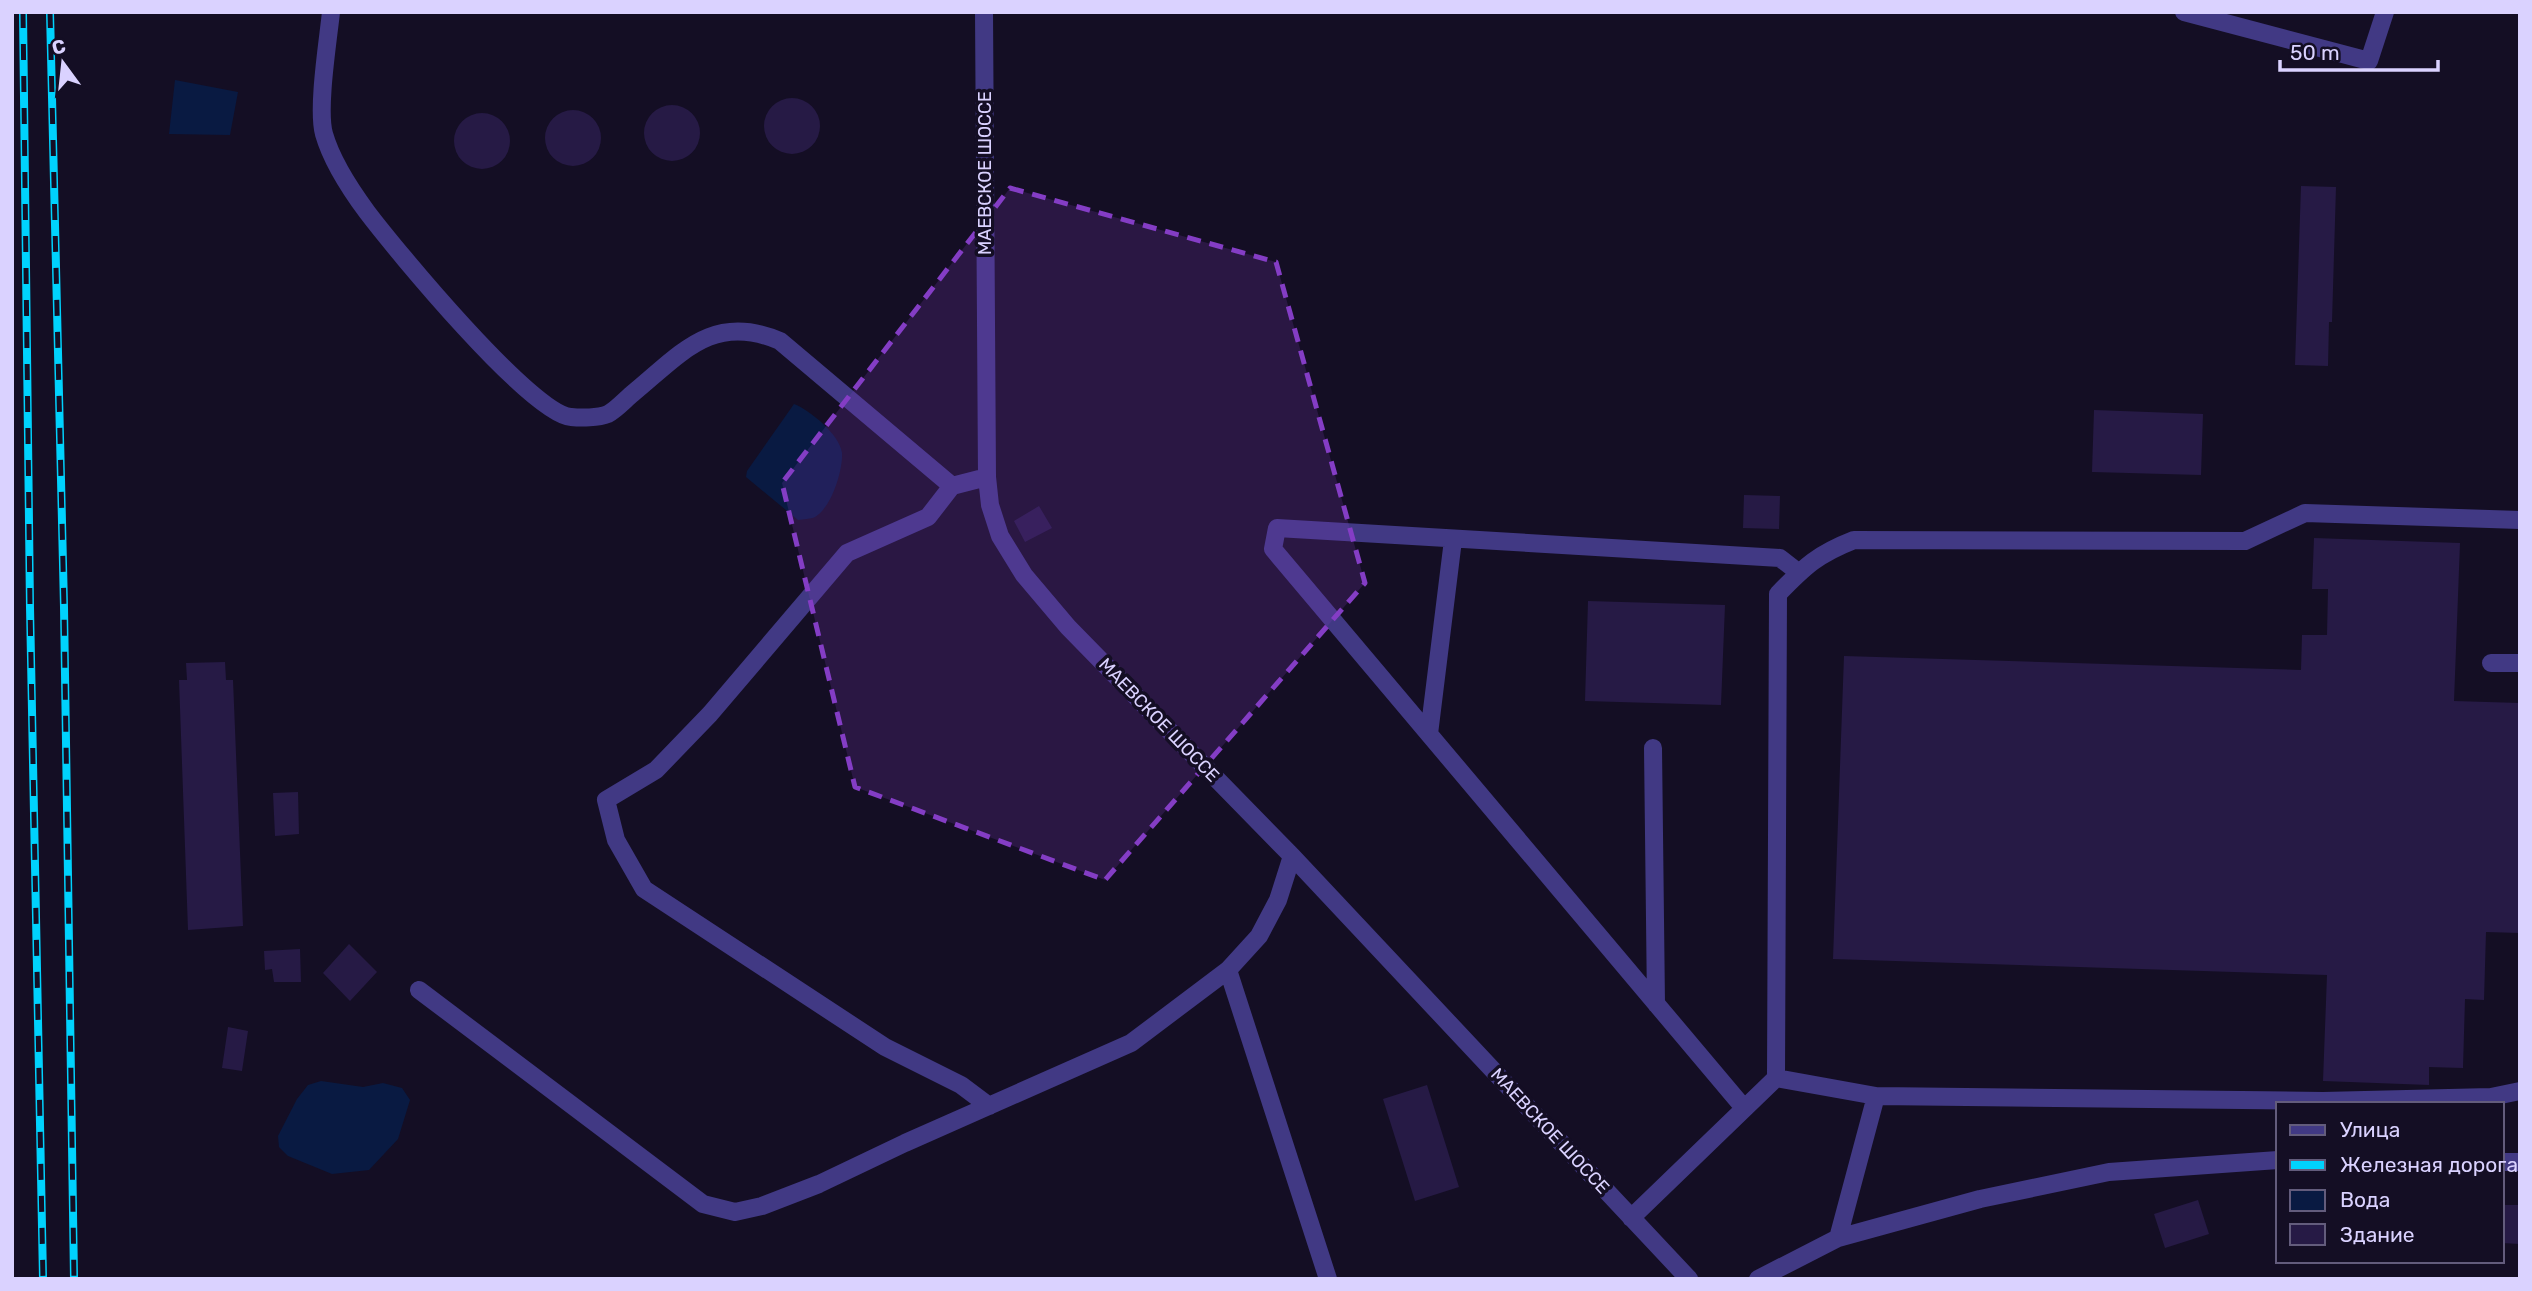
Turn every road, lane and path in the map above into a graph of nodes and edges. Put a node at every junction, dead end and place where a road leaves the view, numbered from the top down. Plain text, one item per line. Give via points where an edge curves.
1 (331, 12) edge
2 (984, 12) edge
3 (2184, 12) edge
4 (2385, 12) edge
5 (986, 477) junction
6 (952, 486) junction
7 (2520, 520) edge
8 (1453, 540) junction
9 (1798, 572) junction
10 (2491, 663) dead end
11 (2520, 663) edge
12 (1429, 734) junction
13 (1653, 748) dead end
14 (1292, 856) junction
15 (1228, 971) junction
16 (419, 990) dead end
17 (1656, 1004) junction
18 (1776, 1078) junction
19 (2520, 1091) edge
20 (1876, 1096) junction
21 (989, 1105) junction
22 (1744, 1108) junction
23 (2276, 1160) edge
24 (1632, 1218) junction
25 (1838, 1238) junction
26 (1328, 1279) edge
27 (1689, 1279) edge
28 (1758, 1279) edge

1 - 6 street via 323,132 339,169 415,271 482,346 550,407 568,417 608,414 674,357 705,337 734,330 760,333 780,341
2 - 5 street, МАЕВСКОЕ ШОССЕ
3 - 4 street via 2369,61
5 - 6 street
5 - 14 street, МАЕВСКОЕ ШОССЕ via 1000,536 1024,575 1068,627
6 - 21 street via 928,517 848,553 656,770 606,800 616,840 644,889 885,1047 961,1085
7 - 9 street via 2305,513 2245,541 1854,540 1824,552
8 - 9 street via 1780,558
8 - 12 street
8 - 12 street via 1277,528 1273,548
9 - 18 street via 1778,594
10 - 11 street
12 - 17 street
13 - 17 street
14 - 15 street via 1278,900 1259,936
14 - 24 street, МАЕВСКОЕ ШОССЕ
15 - 21 street via 1131,1043
15 - 26 street
16 - 21 street via 703,1204 735,1212 820,1184
17 - 22 street
18 - 20 street
18 - 22 street
19 - 20 street via 2491,1097 2323,1101
20 - 25 street
22 - 24 street
23 - 25 street via 2109,1172 1980,1199
24 - 27 street, МАЕВСКОЕ ШОССЕ
25 - 28 street

